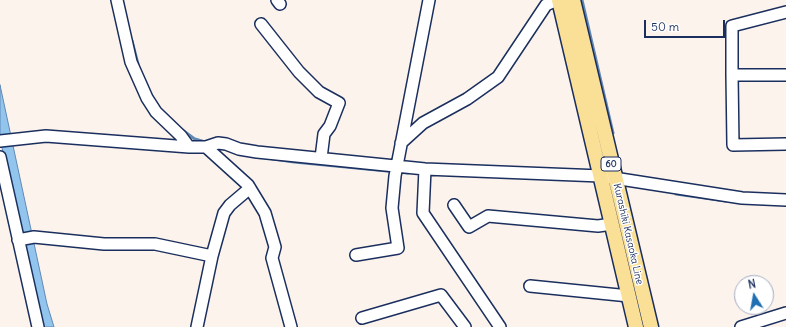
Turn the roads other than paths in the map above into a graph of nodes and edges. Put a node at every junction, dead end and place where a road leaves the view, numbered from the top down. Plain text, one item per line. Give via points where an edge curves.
1 (117, 0) edge
2 (429, 0) edge
3 (558, 0) edge
4 (573, 0) edge
5 (786, 12) edge
6 (261, 24) dead end
7 (732, 75) junction
8 (786, 75) edge
9 (0, 141) edge
10 (401, 143) junction
11 (786, 144) edge
12 (211, 146) junction
13 (189, 147) junction
14 (0, 157) edge
15 (321, 158) junction
16 (396, 170) junction
17 (424, 172) junction
18 (601, 176) junction
19 (615, 178) junction
20 (248, 190) junction
21 (786, 200) edge
22 (454, 204) dead end
23 (612, 224) junction
24 (20, 240) junction
25 (356, 255) dead end
26 (212, 256) junction
27 (530, 286) dead end
28 (629, 296) junction
29 (786, 313) edge
30 (362, 318) dead end
31 (38, 327) edge
32 (197, 327) edge
33 (291, 327) edge
34 (465, 327) edge
35 (500, 327) edge
36 (636, 327) edge
37 (651, 327) edge
38 (741, 327) edge

1 - 13 street via 131,62 146,98
2 - 10 street
3 - 10 street via 546,5 498,77 423,123
3 - 18 main road, Kurashiki Kasaoka Line / 60
4 - 19 main road, Kurashiki Kasaoka Line / 60
5 - 7 street via 732,26
6 - 15 street via 299,72 319,92 339,103 324,134
7 - 8 street
7 - 11 street via 733,145
9 - 13 street via 46,136
10 - 16 street
12 - 13 street
12 - 15 street via 226,144 258,152
12 - 20 street
14 - 24 street
15 - 16 street
16 - 17 street
16 - 25 street via 392,208 398,248
17 - 18 street
17 - 35 street via 426,179 423,213
18 - 19 street
18 - 23 main road, Kurashiki Kasaoka Line / 60
19 - 21 street via 742,198
19 - 37 main road, Kurashiki Kasaoka Line / 60
20 - 26 street via 224,213
20 - 33 street via 265,213
22 - 23 street via 469,227 488,216 598,226
23 - 28 main road, Kurashiki Kasaoka Line / 60
24 - 26 street via 34,237 104,244 155,244
24 - 31 street
26 - 32 street
27 - 28 street
28 - 36 main road, Kurashiki Kasaoka Line / 60
29 - 38 street
30 - 34 street via 441,295

